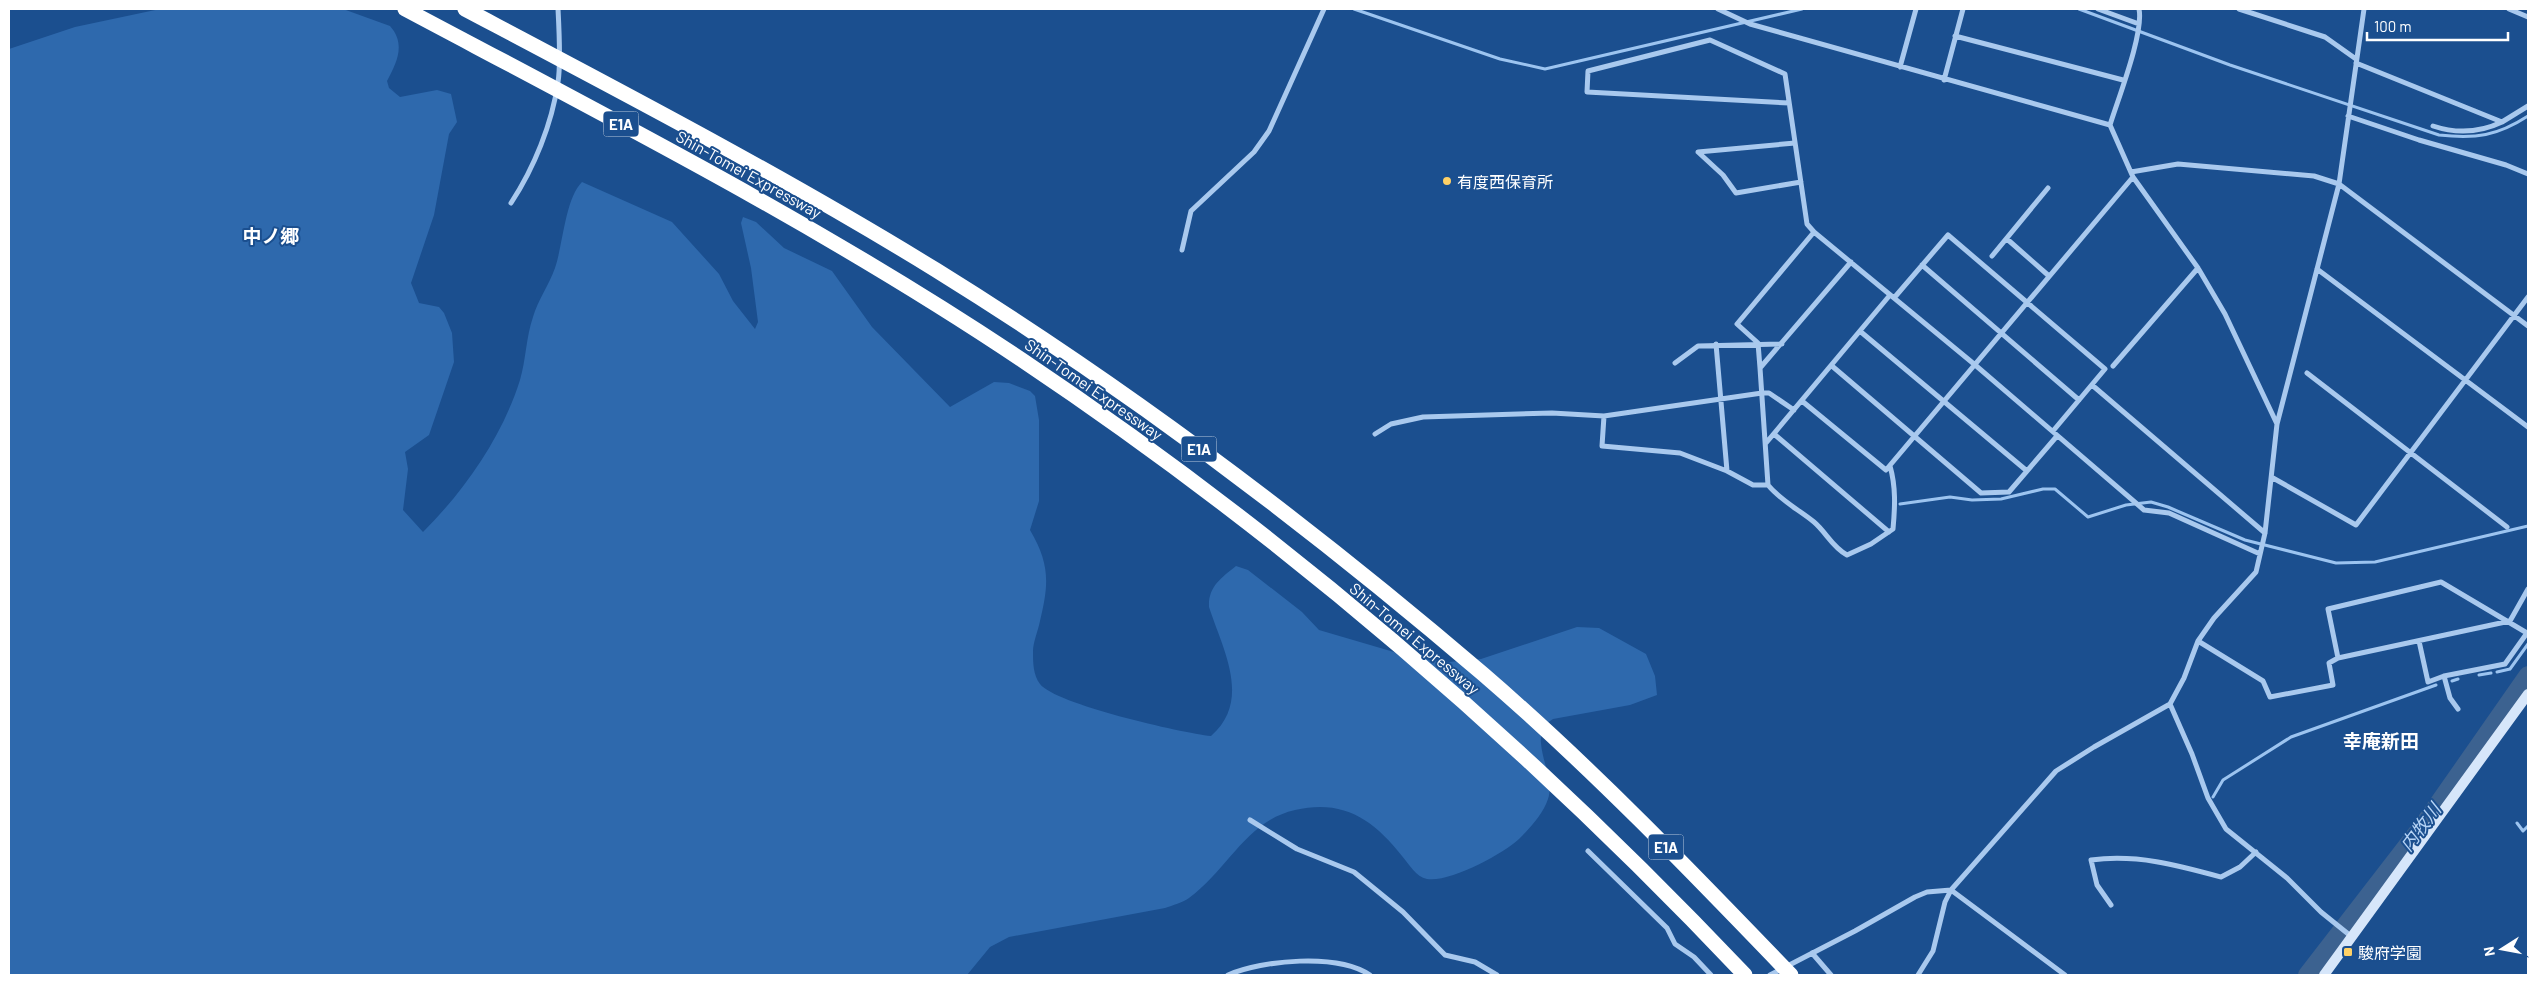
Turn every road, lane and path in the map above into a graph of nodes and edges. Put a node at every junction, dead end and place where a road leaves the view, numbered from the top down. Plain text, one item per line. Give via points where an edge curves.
1 (406, 9) edge
2 (465, 9) edge
3 (558, 9) edge
4 (1324, 9) edge
5 (1718, 9) edge
6 (1916, 9) edge
7 (1963, 9) edge
8 (2098, 9) edge
9 (2139, 9) edge
10 (2239, 9) edge
11 (2364, 9) edge
12 (2509, 9) edge
13 (2528, 17) edge
14 (2139, 24) junction
15 (1955, 36) junction
16 (2356, 61) junction
17 (1900, 67) junction
18 (1944, 80) junction
19 (2123, 80) junction
20 (1789, 103) junction
21 (2528, 106) edge
22 (2348, 114) junction
23 (2502, 122) junction
24 (2110, 125) junction
25 (2433, 126) dead end
26 (1795, 143) junction
27 (2132, 174) junction
28 (2528, 174) edge
29 (1801, 182) junction
30 (2339, 184) junction
31 (2048, 188) dead end
32 (511, 203) dead end
33 (1814, 232) junction
34 (2007, 239) junction
35 (1182, 250) dead end
36 (1992, 256) dead end
37 (1851, 262) junction
38 (1922, 265) junction
39 (2198, 268) junction
40 (2317, 269) junction
41 (2049, 276) junction
42 (1892, 296) junction
43 (2528, 297) edge
44 (2028, 301) junction
45 (2514, 316) junction
46 (2528, 326) edge
47 (1861, 332) junction
48 (2000, 333) junction
49 (1758, 343) junction
50 (1716, 344) junction
51 (1782, 344) junction
52 (1675, 363) dead end
53 (1974, 364) junction
54 (1832, 366) junction
55 (2113, 366) dead end
56 (1760, 368) junction
57 (2308, 373) dead end
58 (2465, 380) junction
59 (2092, 385) junction
60 (1762, 393) junction
61 (1720, 400) junction
62 (2079, 400) junction
63 (1802, 401) junction
64 (1944, 402) junction
65 (1794, 410) junction
66 (1604, 416) junction
67 (2278, 424) junction
68 (2528, 427) edge
69 (2055, 433) junction
70 (1375, 434) dead end
71 (1774, 434) junction
72 (1914, 435) junction
73 (1766, 443) junction
74 (2410, 453) junction
75 (1890, 466) junction
76 (1727, 471) junction
77 (2027, 471) junction
78 (2273, 478) junction
79 (1768, 485) junction
80 (2507, 527) dead end
81 (1888, 532) junction
82 (2265, 533) junction
83 (2260, 554) junction
84 (2528, 590) edge
85 (2510, 621) junction
86 (2198, 641) junction
87 (2419, 641) junction
88 (2338, 658) junction
89 (2444, 676) junction
90 (2528, 694) edge
91 (2170, 704) junction
92 (2458, 709) dead end
93 (1250, 820) dead end
94 (1588, 851) dead end
95 (2256, 852) junction
96 (1951, 890) junction
97 (2111, 905) dead end
98 (2349, 935) junction
99 (1812, 953) junction
100 (1228, 975) edge
101 (1370, 975) edge
102 (1496, 975) edge
103 (1711, 975) edge
104 (1745, 975) edge
105 (1770, 975) edge
106 (1791, 975) edge
107 (1831, 975) edge
108 (1918, 975) edge
109 (2065, 975) edge
110 (2324, 975) edge

1 - 104 highway, Shin-Tomei Expressway / E1A via 630,128 834,242 1020,358 1137,439 1349,605 1509,742 1599,827
2 - 106 highway, Shin-Tomei Expressway / E1A via 835,209 1004,314 1158,419 1269,500 1387,594 1538,723
3 - 32 street via 558,80 554,104 525,181
4 - 35 street via 1269,131 1254,152 1191,211
5 - 17 street via 1750,24
6 - 17 street
7 - 15 street
8 - 14 street
9 - 14 street
10 - 16 street via 2325,37
11 - 16 street
12 - 13 street
14 - 19 street
15 - 18 street
15 - 19 street
16 - 22 street
16 - 23 street
17 - 18 street
18 - 24 street
19 - 24 street
20 - 20 street via 1785,74 1710,40 1588,71 1586,92
20 - 26 street
21 - 23 street
22 - 28 street
22 - 30 street
23 - 25 street via 2470,132
24 - 27 street
26 - 29 street
26 - 29 street via 1698,152 1723,175 1736,193
27 - 30 street via 2178,164 2314,176
27 - 39 street
27 - 41 street
29 - 33 street via 1807,224
30 - 40 street
30 - 45 street
31 - 34 street
33 - 37 street
33 - 49 street via 1737,324
34 - 36 street
34 - 41 street
37 - 42 street
37 - 51 street
38 - 42 street
38 - 44 street via 1948,235
38 - 48 street
39 - 55 street
39 - 67 street via 2225,314
40 - 58 street
40 - 67 street
41 - 44 street
42 - 47 street
42 - 53 street
43 - 45 street
44 - 48 street
44 - 59 street via 2105,369
45 - 46 street
45 - 58 street
47 - 54 street
47 - 64 street
48 - 53 street
48 - 62 street
49 - 50 street
49 - 51 street
49 - 56 street
50 - 52 street via 1698,346
50 - 61 street
51 - 56 street
53 - 64 street
53 - 69 street
54 - 63 street
54 - 72 street
56 - 60 street
57 - 74 street
58 - 68 street
58 - 74 street
59 - 62 street
59 - 82 street
60 - 61 street
60 - 65 street via 1769,393
60 - 73 street
61 - 66 street
61 - 76 street
62 - 69 street
63 - 65 street
63 - 75 street via 1886,470
64 - 72 street
64 - 77 street
65 - 71 street
66 - 70 street via 1552,413 1423,417 1391,424
66 - 76 street via 1602,446 1680,453
67 - 78 street
69 - 77 street
69 - 83 street via 2144,510 2169,513
71 - 73 street
71 - 81 street
72 - 75 street
72 - 77 street via 1981,493 2009,492
73 - 79 street
74 - 78 street via 2356,525
74 - 80 street
75 - 81 street via 1896,504 1894,529
76 - 79 street via 1753,484
78 - 82 street
79 - 81 street via 1777,497 1815,523 1836,549 1847,555
82 - 83 street
83 - 86 street via 2256,572 2214,618
84 - 85 street
85 - 87 street
85 - 88 street via 2441,582 2328,609
85 - 89 street via 2527,633 2505,664
86 - 88 street via 2263,681 2270,697 2333,685 2329,663
86 - 91 street
87 - 88 street
87 - 89 street via 2428,682
89 - 92 street via 2450,698
90 - 98 street
91 - 95 street via 2216,814 2226,829
91 - 96 street via 2056,771
93 - 102 street via 1297,850 1354,872 1403,912 1445,955 1474,962
94 - 103 street via 1667,928 1675,944 1694,957
95 - 97 street via 2240,867 2221,877 2156,860 2116,857 2091,860 2097,885
95 - 98 street
96 - 99 street via 1914,897
96 - 108 street via 1933,951
96 - 109 street
98 - 110 street
99 - 105 street
99 - 107 street
100 - 101 street via 1269,963 1314,962 1351,966

